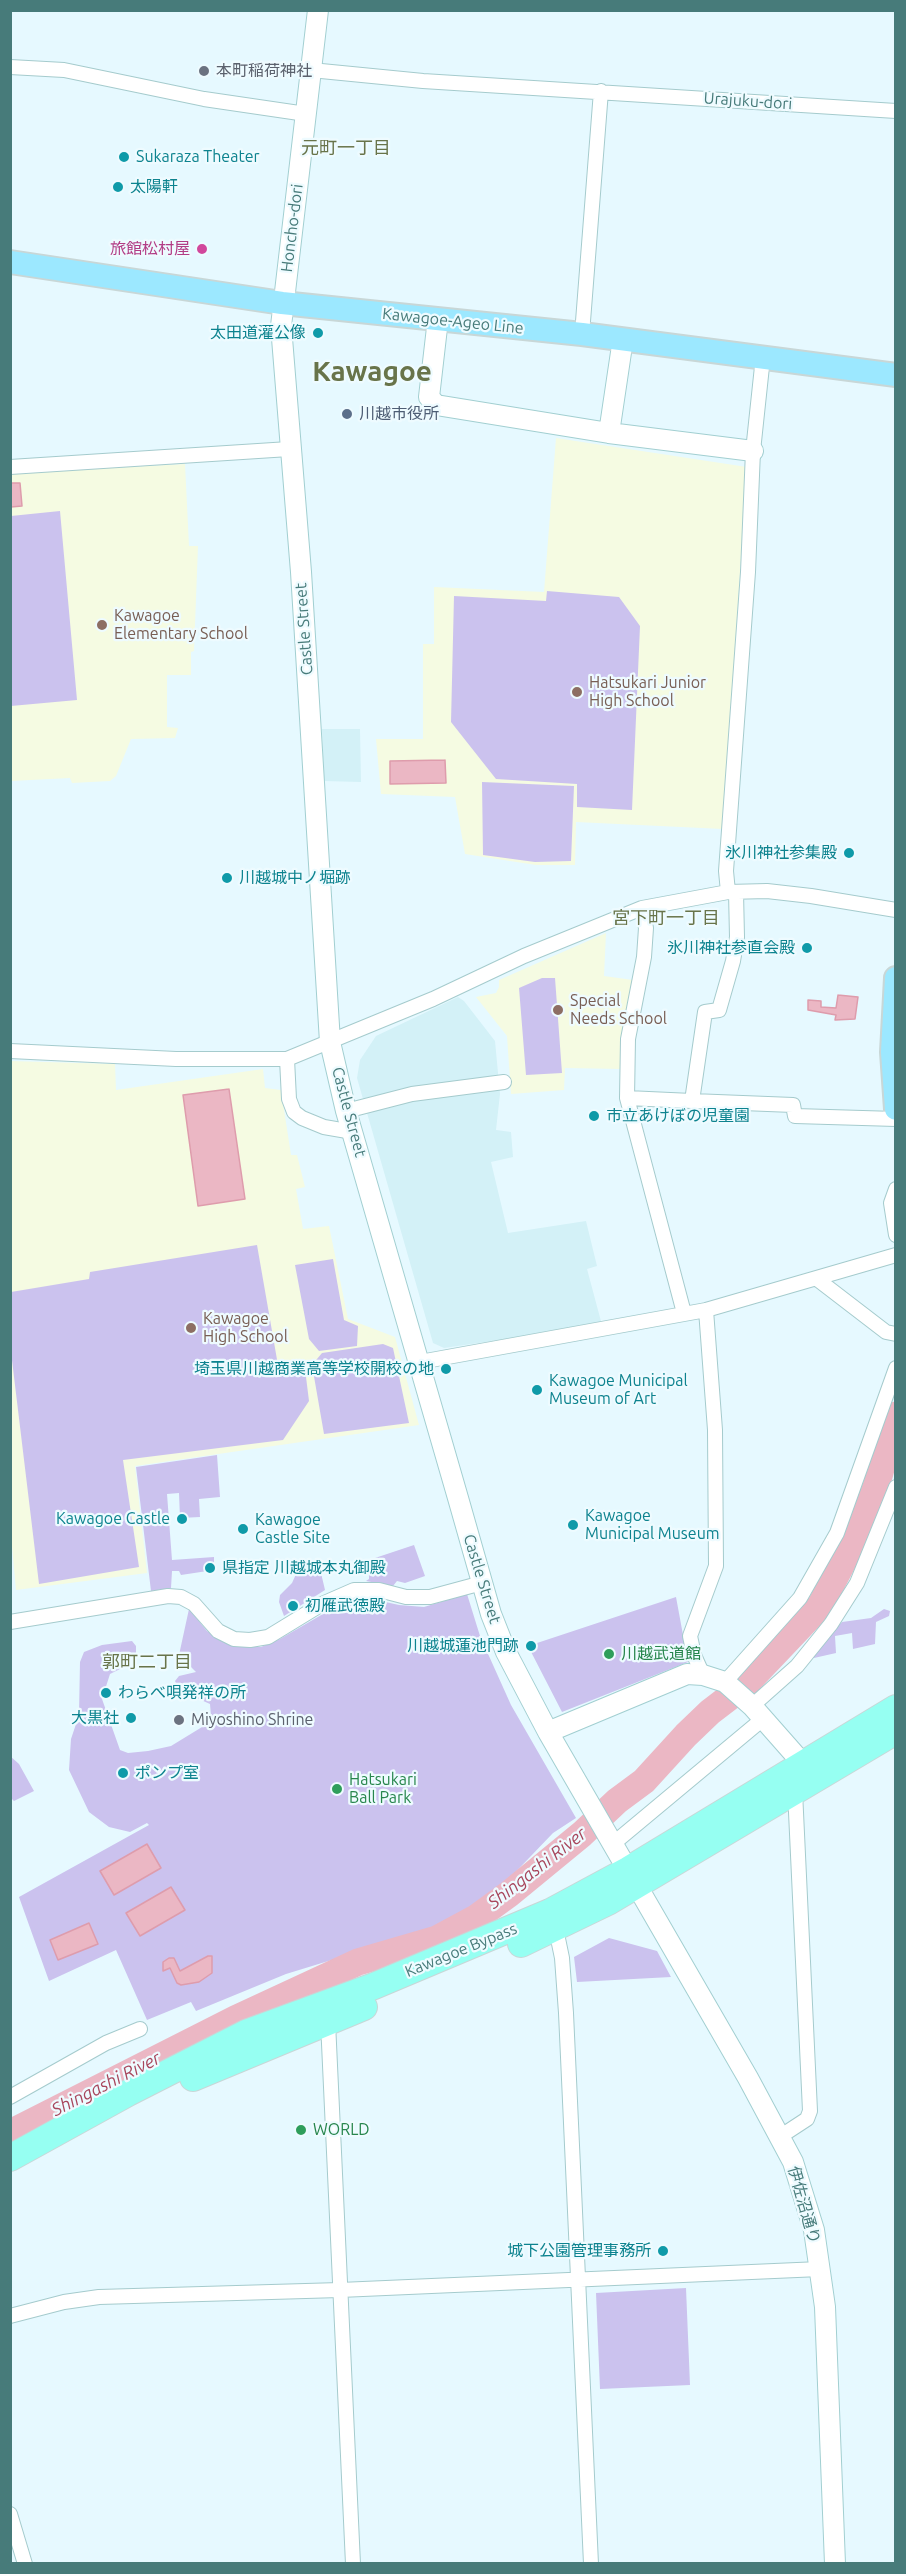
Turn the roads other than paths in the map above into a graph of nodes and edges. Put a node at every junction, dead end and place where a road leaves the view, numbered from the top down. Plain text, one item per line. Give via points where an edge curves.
1 (318, 10) edge
2 (10, 67) edge
3 (311, 70) junction
4 (601, 91) junction
5 (896, 111) edge
6 (306, 114) junction
7 (10, 262) edge
8 (282, 303) junction
9 (438, 319) junction
10 (582, 334) junction
11 (623, 339) junction
12 (763, 357) junction
13 (896, 375) edge
14 (609, 433) junction
15 (290, 449) junction
16 (753, 451) junction
17 (10, 467) edge
18 (732, 892) junction
19 (642, 908) junction
20 (896, 910) edge
21 (896, 978) edge
22 (330, 1042) junction
23 (10, 1051) edge
24 (287, 1059) junction
25 (504, 1082) dead end
26 (627, 1098) junction
27 (692, 1101) junction
28 (896, 1109) edge
29 (346, 1111) junction
30 (896, 1119) edge
31 (353, 1132) junction
32 (896, 1189) edge
33 (896, 1235) edge
34 (896, 1255) edge
35 (817, 1279) junction
36 (706, 1310) junction
37 (684, 1313) junction
38 (896, 1334) edge
39 (420, 1362) junction
40 (896, 1368) edge
41 (896, 1487) edge
42 (482, 1583) junction
43 (10, 1622) edge
44 (703, 1675) junction
45 (725, 1682) junction
46 (896, 1708) edge
47 (758, 1712) junction
48 (896, 1731) edge
49 (548, 1732) junction
50 (804, 1765) junction
51 (795, 1791) junction
52 (611, 1838) junction
53 (632, 1878) junction
54 (556, 1929) junction
55 (328, 2022) junction
56 (140, 2029) dead end
57 (10, 2097) edge
58 (781, 2136) junction
59 (10, 2158) edge
60 (10, 2175) edge
61 (820, 2269) junction
62 (577, 2280) junction
63 (340, 2290) junction
64 (10, 2316) edge
65 (10, 2514) edge
66 (13, 2534) edge
67 (25, 2564) edge
68 (352, 2564) edge
69 (591, 2564) edge
70 (835, 2564) edge

1 - 3 street, Honcho-dori
2 - 6 street via 64,70 204,99
3 - 4 street, Urajuku-dori
3 - 6 street, Honcho-dori
4 - 5 street, Urajuku-dori
4 - 10 street
6 - 8 street, Honcho-dori
7 - 8 main road, Kawagoe-Ageo Line
8 - 9 main road, Kawagoe-Ageo Line
8 - 15 street, Castle Street
9 - 10 main road, Kawagoe-Ageo Line
9 - 14 street via 429,397 436,405
10 - 11 main road, Kawagoe-Ageo Line
11 - 12 main road, Kawagoe-Ageo Line
11 - 14 street
12 - 13 main road, Kawagoe-Ageo Line
12 - 16 street
14 - 16 street
15 - 17 street
15 - 22 street, Castle Street
16 - 18 street via 726,872
18 - 19 street
18 - 20 street via 789,893
18 - 27 street via 737,937 733,962 719,1010 705,1012
19 - 22 street
19 - 26 street via 646,928 644,957 628,1039
21 - 28 main road via 892,1052
22 - 24 street
22 - 29 street, Castle Street
23 - 24 street via 176,1059
24 - 31 street via 289,1099 294,1112 324,1127
25 - 29 street via 412,1094
26 - 27 street
26 - 37 street
27 - 30 street via 793,1105 795,1116
29 - 31 street, Castle Street
31 - 39 street, Castle Street
32 - 33 street via 891,1203
34 - 35 street
35 - 36 street
35 - 38 street via 886,1332
36 - 37 street
36 - 44 street via 715,1430 716,1566 690,1636
37 - 39 street
39 - 42 street, Castle Street
40 - 45 street via 837,1533 800,1598
41 - 47 street via 857,1583 831,1624
42 - 43 street via 430,1597 354,1590 322,1604 268,1637 250,1640 234,1640 218,1631 194,1604 168,1596
42 - 49 street, Castle Street via 506,1652
44 - 45 street
44 - 49 street via 687,1674
45 - 47 street
46 - 50 highway, Kawagoe Bypass
47 - 50 street
47 - 52 street via 681,1790
48 - 51 highway, Kawagoe Bypass
49 - 52 street, Castle Street
50 - 53 highway, Kawagoe Bypass
51 - 53 highway, Kawagoe Bypass
51 - 58 street via 810,2111 807,2119
52 - 53 street, Castle Street
53 - 54 highway, Kawagoe Bypass
53 - 58 street, 伊佐沼通り
53 - 59 highway, Kawagoe Bypass via 374,1986 246,2033
54 - 55 highway, Kawagoe Bypass
54 - 62 street via 566,2013
55 - 60 highway, Kawagoe Bypass via 135,2103
55 - 63 street
56 - 57 street via 106,2043
58 - 61 street, 伊佐沼通り via 814,2230
61 - 62 street
61 - 70 street, 伊佐沼通り via 825,2307
62 - 63 street
62 - 69 street
63 - 64 street via 99,2297
63 - 68 street
65 - 66 street
66 - 67 street

